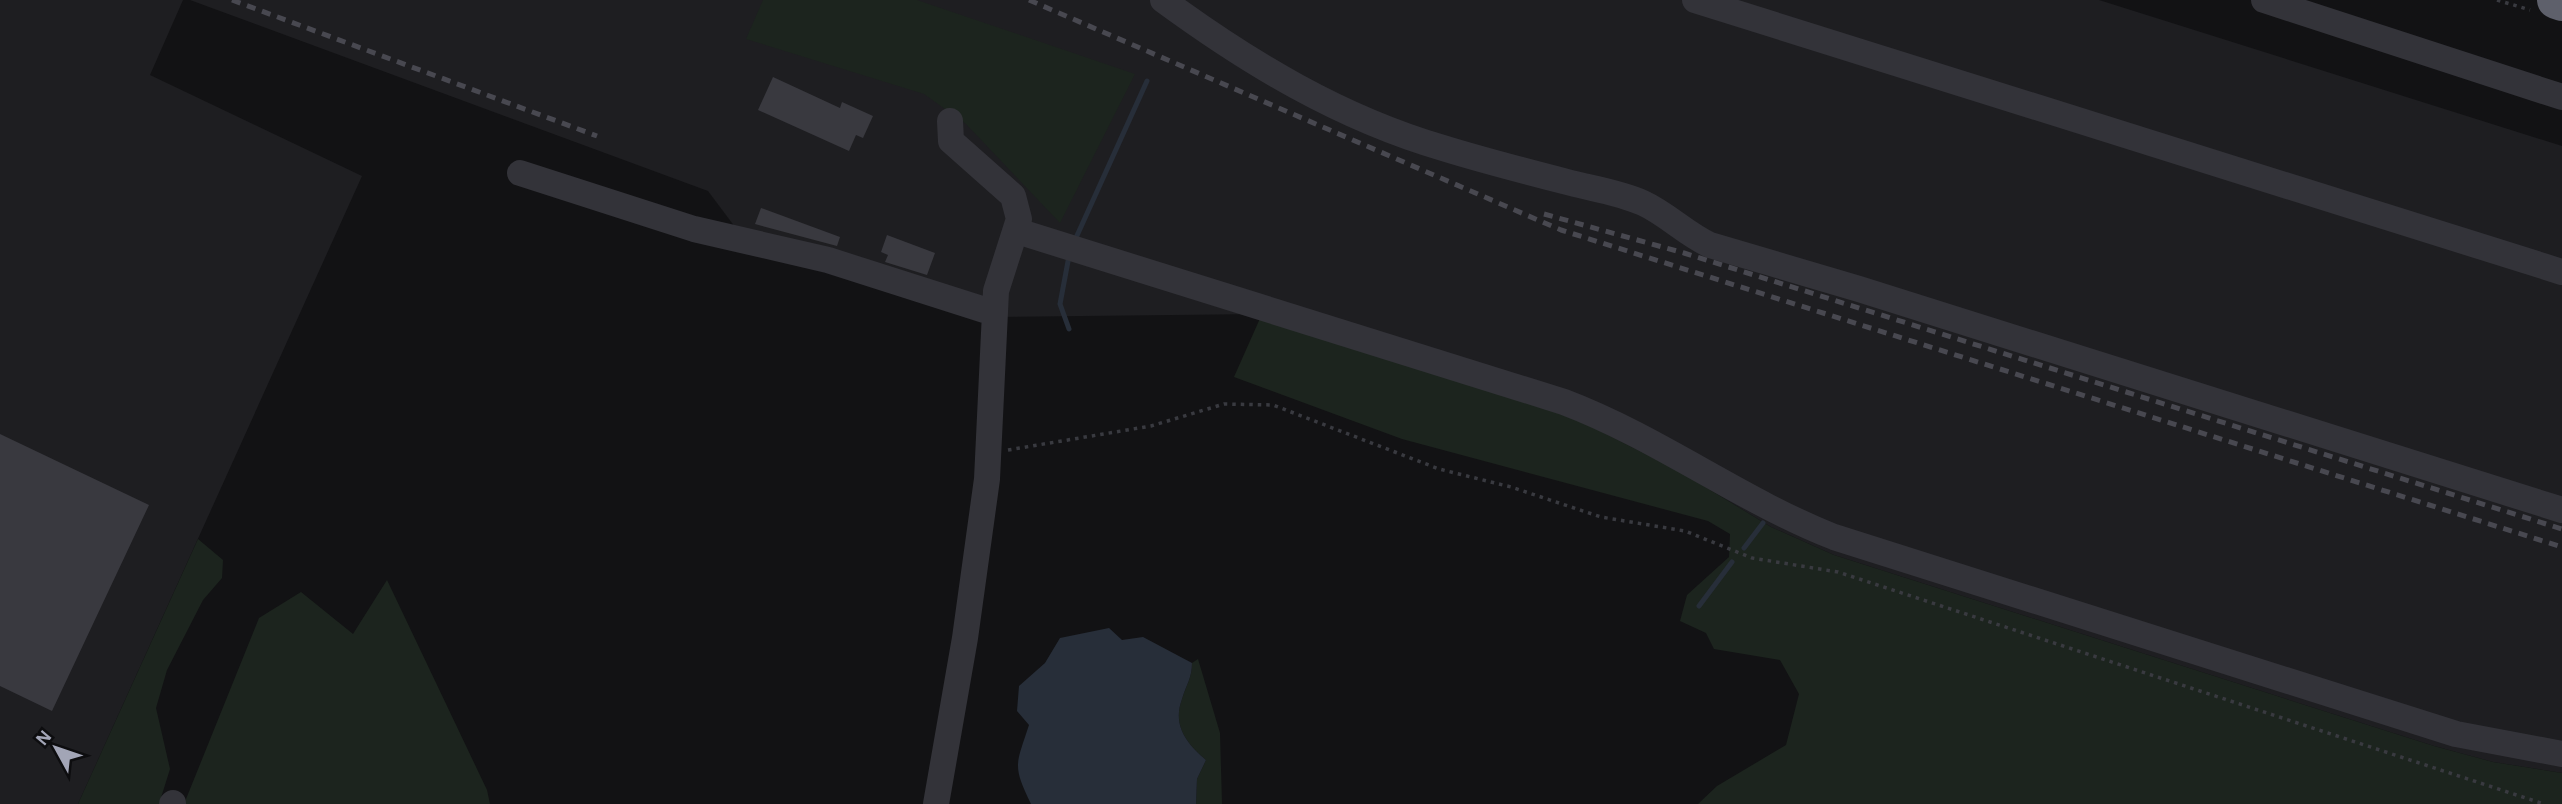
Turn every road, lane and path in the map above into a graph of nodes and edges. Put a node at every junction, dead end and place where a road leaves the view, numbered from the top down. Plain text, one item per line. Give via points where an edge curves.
1 (1163, 0) edge
2 (1695, 0) edge
3 (2264, 0) edge
4 (2556, 0) edge
5 (2562, 2) edge
6 (2562, 96) edge
7 (950, 121) dead end
8 (520, 173) dead end
9 (1017, 230) junction
10 (2562, 272) edge
11 (994, 313) junction
12 (989, 452) junction
13 (2562, 510) edge
14 (2562, 754) edge
15 (936, 804) edge
16 (2544, 804) edge

1 - 13 lane via 1274,75 1401,135 1622,196 1652,207 1710,246
2 - 10 lane
3 - 6 lane
4 - 5 highway
7 - 9 lane via 951,141 960,152 1013,196
8 - 11 lane via 694,229 828,260
9 - 11 lane via 996,291
9 - 14 lane via 1597,415 1773,511 1834,537 2456,734
11 - 12 lane
12 - 15 lane via 965,638
12 - 16 path via 1151,426 1224,404 1273,405 1439,469 1601,517 1685,531 1752,558 1838,572

